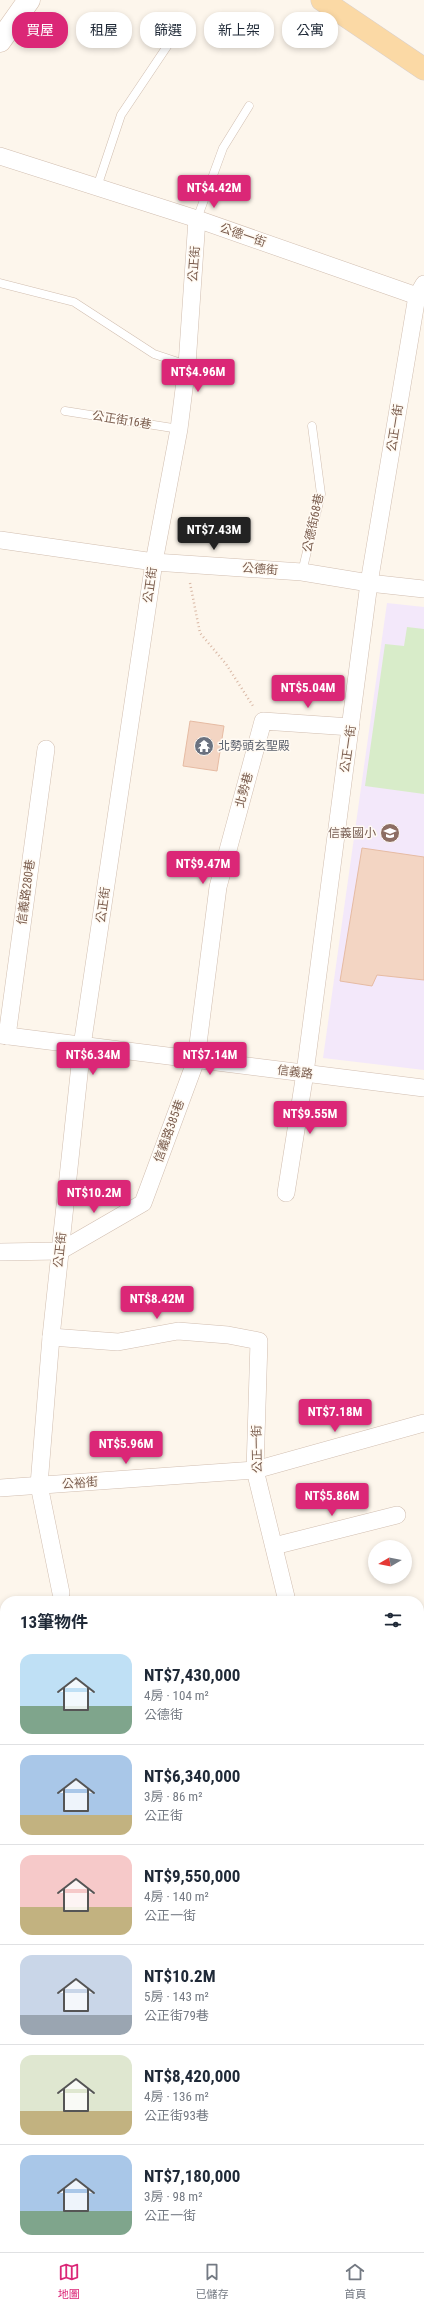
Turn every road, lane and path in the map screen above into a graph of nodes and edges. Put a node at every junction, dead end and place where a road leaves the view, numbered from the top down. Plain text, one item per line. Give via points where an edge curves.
1 (29, 0) edge
2 (322, 0) edge
3 (0, 41) edge
4 (166, 48) edge
5 (424, 69) edge
6 (249, 106) dead end
7 (0, 156) edge
8 (97, 187) junction
9 (197, 219) junction
10 (0, 283) edge
11 (420, 290) edge
12 (187, 365) junction
13 (65, 411) dead end
14 (312, 426) dead end
15 (179, 429) junction
16 (0, 540) edge
17 (154, 562) junction
18 (302, 572) junction
19 (188, 577) dead end
20 (369, 583) junction
21 (424, 589) edge
22 (263, 721) junction
23 (351, 727) junction
24 (46, 749) dead end
25 (3, 1036) edge
26 (82, 1046) junction
27 (196, 1060) junction
28 (305, 1073) junction
29 (424, 1088) edge
30 (286, 1193) dead end
31 (60, 1250) junction
32 (0, 1252) edge
33 (51, 1337) junction
34 (424, 1423) edge
35 (255, 1470) junction
36 (39, 1485) junction
37 (0, 1488) edge
38 (397, 1515) dead end
39 (274, 1546) junction
40 (61, 1592) dead end
41 (286, 1596) edge

1 - 3 street
2 - 5 main road
4 - 8 lane via 121,115
6 - 9 lane via 223,148
7 - 8 street, 公德一街
8 - 9 street, 公德一街
9 - 11 street, 公德一街
9 - 12 street, 公正街
10 - 12 lane via 74,302 154,354
11 - 20 street, 公正一街
12 - 15 street, 公正街
13 - 15 lane, 公正街16巷
14 - 18 lane, 公德街68巷 via 321,494
15 - 17 street, 公正街
16 - 17 street, 公德街
17 - 18 street, 公德街
17 - 26 street, 公正街
18 - 20 street, 公德街
19 - 22 path via 200,633 226,664
20 - 21 street, 公德街
20 - 23 street, 公正一街
22 - 23 street
22 - 27 street, 北勢巷 via 218,887
23 - 28 street, 公正一街
24 - 25 street, 信義路280巷
25 - 26 street, 信義路
26 - 27 street, 信義路
26 - 31 street, 公正街
27 - 28 street, 信義路
27 - 31 street, 信義路385巷 via 143,1203
28 - 29 street, 信義路
28 - 30 street, 公正一街
31 - 32 street
31 - 33 street, 公正街
33 - 35 street, 公正一街 via 118,1342 178,1332 228,1335 259,1341
33 - 36 street, 公正街
34 - 35 street, 公裕街
35 - 36 street, 公裕街
35 - 39 street, 公正一街
36 - 37 street, 公裕街
36 - 40 street, 公正街
38 - 39 street
39 - 41 street, 公正一街

